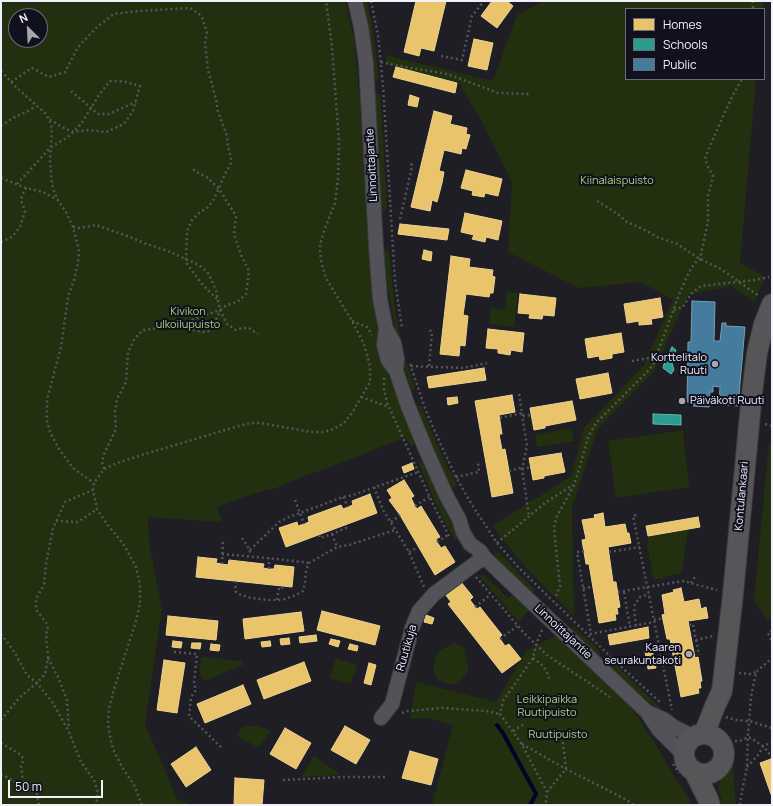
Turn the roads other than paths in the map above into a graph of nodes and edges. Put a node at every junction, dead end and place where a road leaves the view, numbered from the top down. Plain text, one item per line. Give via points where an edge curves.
1 (355, 1) edge
2 (766, 301) edge
3 (482, 554) junction
4 (722, 691) junction
5 (647, 712) junction
6 (381, 718) road end
7 (699, 735) junction
8 (728, 742) junction
9 (677, 757) junction
10 (716, 771) junction
11 (688, 774) junction
12 (710, 805) edge
13 (720, 805) edge

1 - 3 street, Linnoittajantie via 366,63 376,246 380,299 386,329 394,343 396,371 426,450 446,495 459,519 470,528 477,539
2 - 4 main road, Kontulankaari via 755,366
3 - 5 street, Linnoittajantie
3 - 6 street, Ruutikuja via 431,597 419,611 414,620 392,704
4 - 7 main road, Kontulankaari
4 - 8 main road, Kontulankaari
5 - 7 street, Linnoittajantie via 674,727
5 - 9 street, Linnoittajantie
7 - 8 main road via 714,736
7 - 9 main road, Kontulankaari via 689,740
8 - 10 main road, Kontulankaari via 722,764
9 - 11 main road via 684,760 690,770
10 - 11 main road via 706,775
10 - 13 main road, Kontulankaari via 716,794
11 - 12 main road

